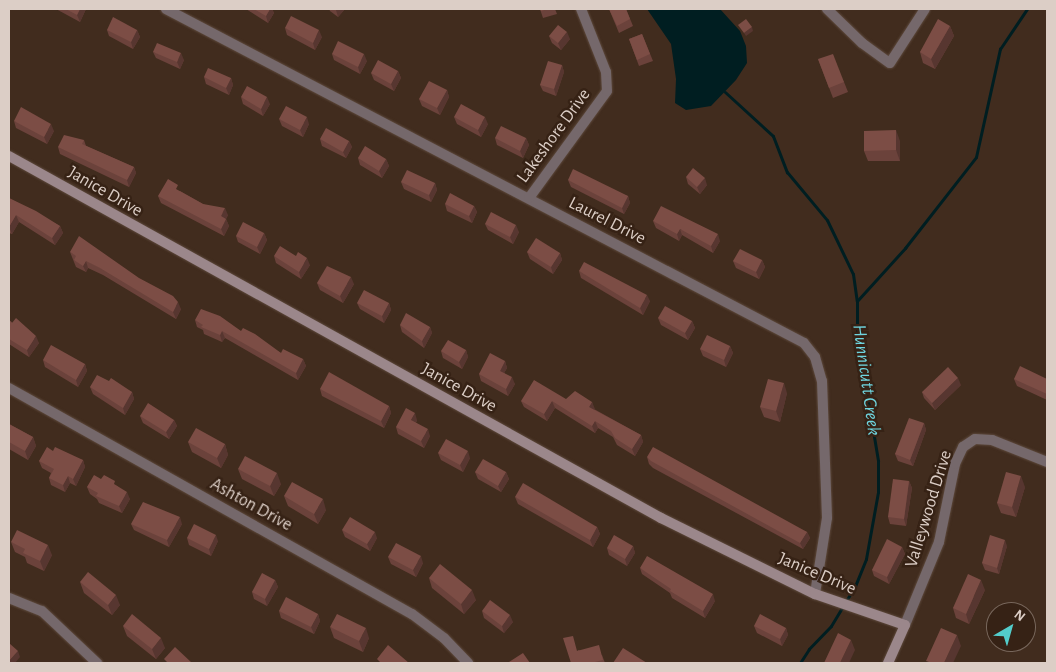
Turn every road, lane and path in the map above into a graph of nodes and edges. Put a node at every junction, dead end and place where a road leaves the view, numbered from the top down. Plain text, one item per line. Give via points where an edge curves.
1 (166, 9) edge
2 (581, 9) edge
3 (827, 9) edge
4 (926, 9) edge
5 (9, 156) edge
6 (529, 198) junction
7 (9, 388) edge
8 (1047, 462) edge
9 (815, 594) junction
10 (9, 598) edge
11 (905, 625) junction
12 (97, 663) edge
13 (468, 663) edge
14 (888, 663) edge

1 - 6 street, Laurel Drive
2 - 6 street, Lakeshore Drive via 606,72 607,92
3 - 4 street via 890,63
5 - 9 street, Janice Drive via 546,456
6 - 9 street, Laurel Drive via 797,337 811,350 822,381 827,518
7 - 13 street, Ashton Drive via 412,614 444,638
8 - 11 street, Valleywood Drive via 992,440 975,438 959,455 940,542
9 - 11 street, Janice Drive
10 - 12 street via 42,611
11 - 14 street, Valleywood Drive

